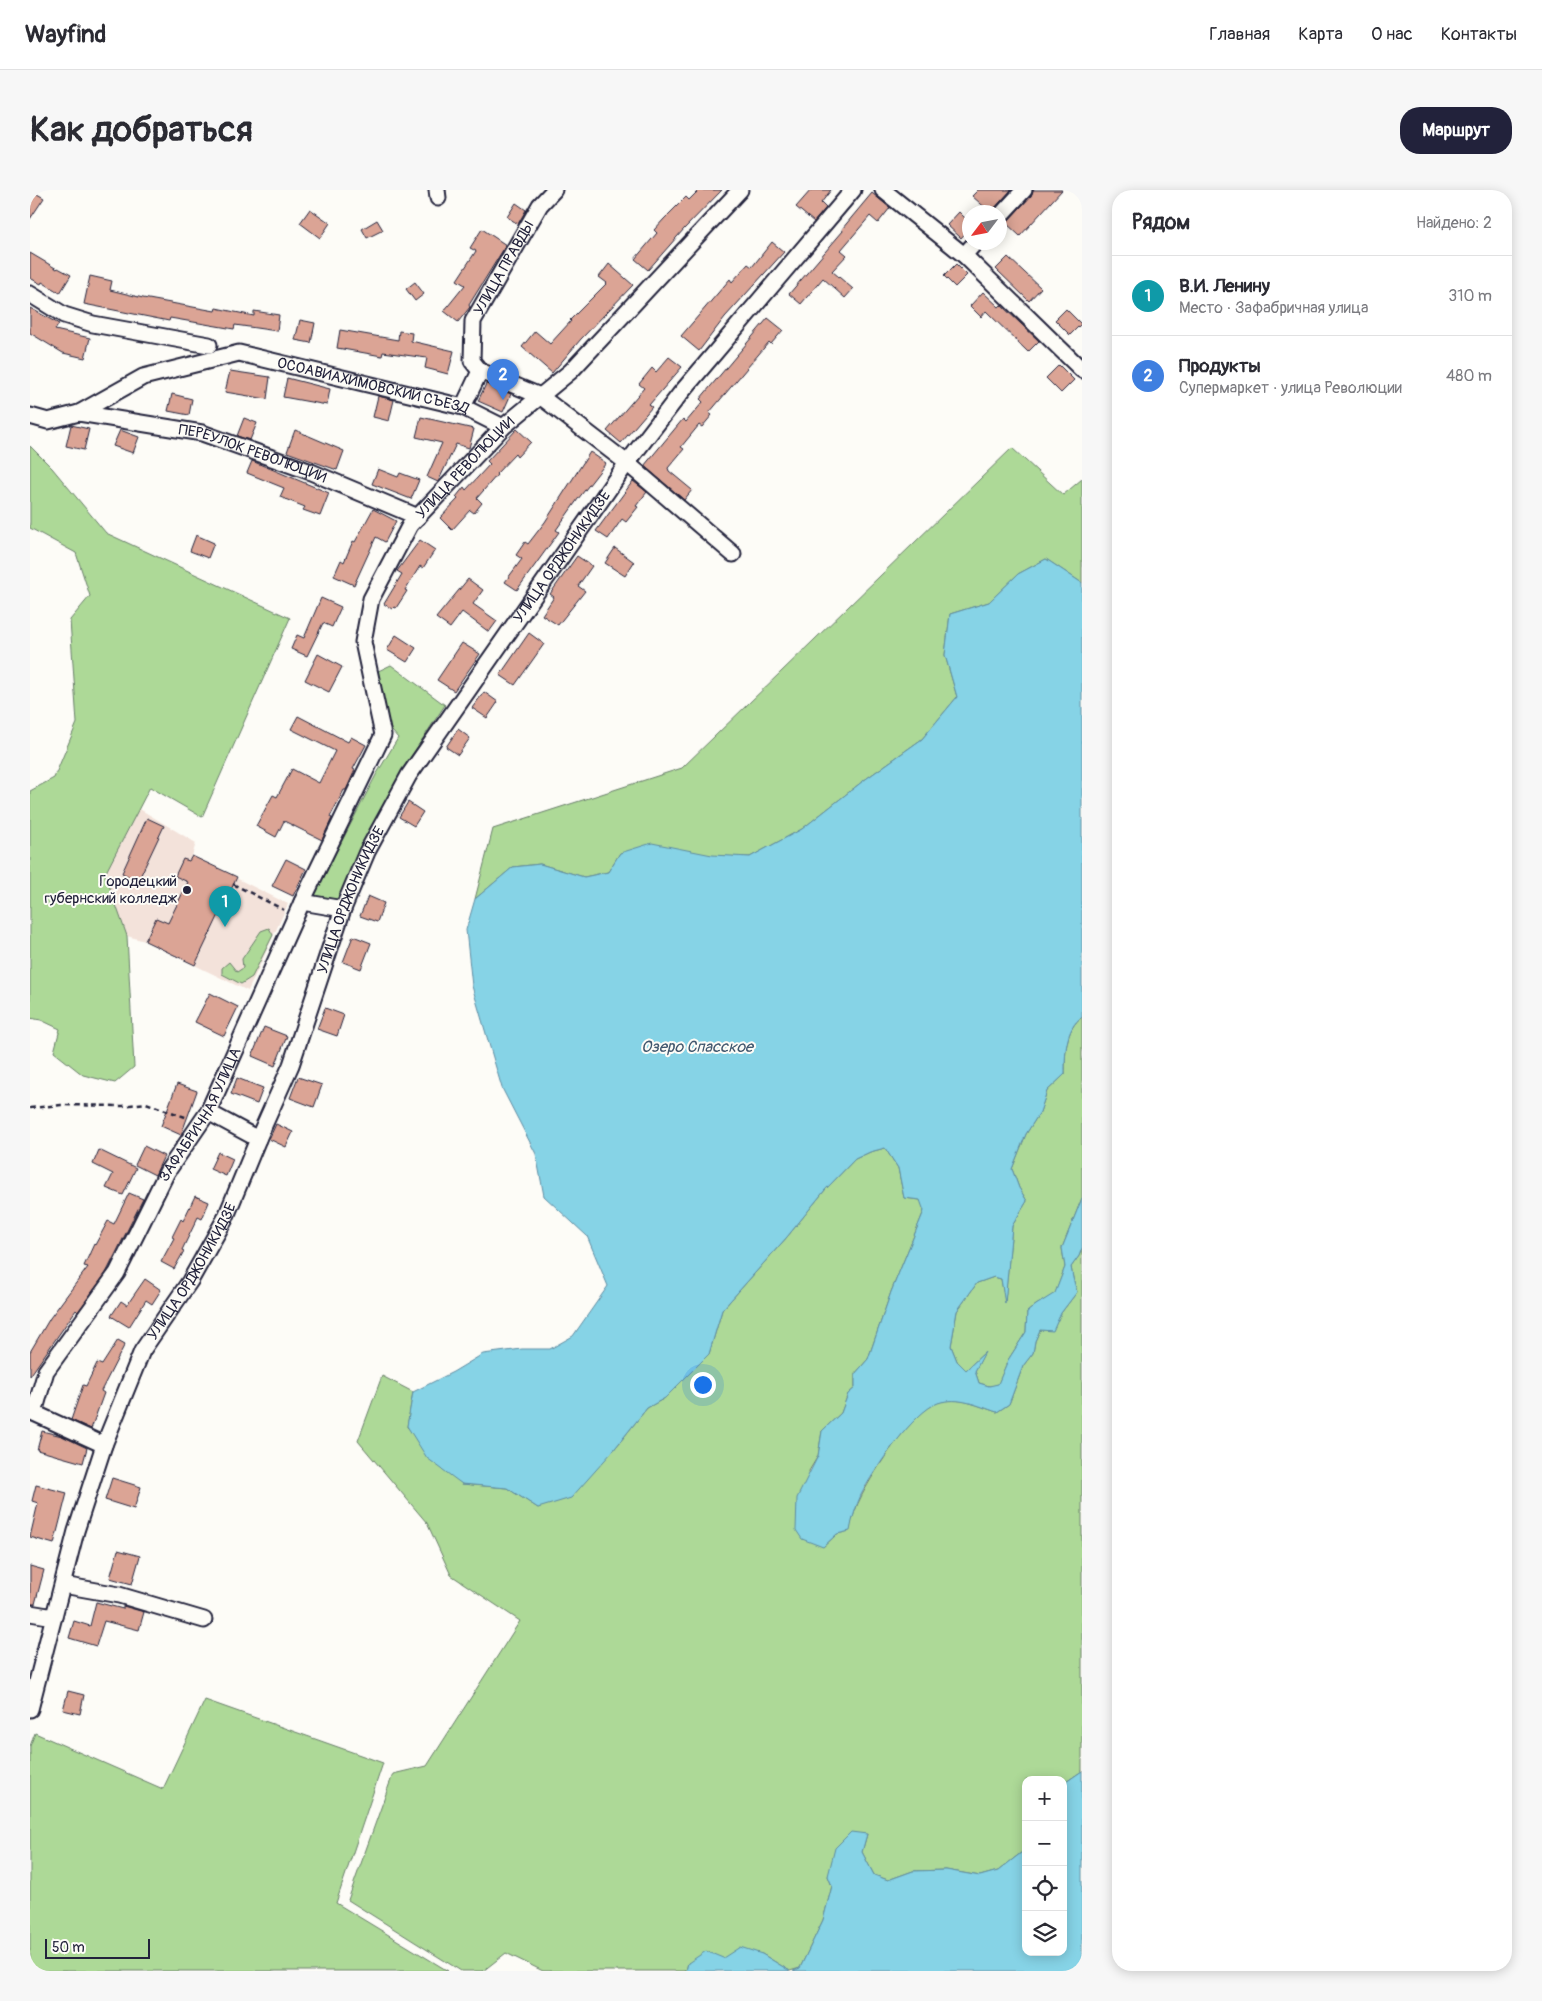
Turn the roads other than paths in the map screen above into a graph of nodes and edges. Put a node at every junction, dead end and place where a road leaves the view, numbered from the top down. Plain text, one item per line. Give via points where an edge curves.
1 (554, 190) edge
2 (740, 190) edge
3 (853, 190) edge
4 (883, 190) edge
5 (1024, 190) edge
6 (1007, 209) edge
7 (969, 250) edge
8 (964, 255) junction
9 (30, 294) edge
10 (209, 345) dead end
11 (1082, 370) edge
12 (480, 371) junction
13 (540, 396) junction
14 (463, 407) junction
15 (79, 413) junction
16 (30, 416) edge
17 (503, 427) junction
18 (627, 462) junction
19 (418, 516) junction
20 (732, 554) dead end
21 (383, 735) joint
22 (299, 909) junction
23 (343, 909) junction
24 (205, 1117) junction
25 (258, 1139) junction
26 (104, 1445) junction
27 (63, 1585) junction
28 (30, 1613) edge
29 (54, 1617) junction
30 (204, 1620) dead end
31 (30, 1709) edge

1 - 12 street, УЛИЦА ПРАВДЫ via 540,205 473,321 472,361
2 - 13 street, УЛИЦА РЕВОЛЮЦИИ via 571,371
3 - 18 street, УЛИЦА ОРДЖОНИКИДЗЕ via 680,394
4 - 8 street
5 - 6 street
7 - 8 street
8 - 11 street
9 - 10 street via 64,315 93,324
12 - 13 street
12 - 14 street
13 - 17 street, УЛИЦА РЕВОЛЮЦИИ
13 - 18 street
14 - 15 street, ОСОАВИАХИМОВСКИЙ СЪЕЗД via 239,353 142,377
14 - 17 street, ОСОАВИАХИМОВСКИЙ СЪЕЗД
15 - 16 street via 48,421
15 - 19 street, ПЕРЕУЛОК РЕВОЛЮЦИИ via 202,433 311,472
17 - 19 street, УЛИЦА РЕВОЛЮЦИИ
18 - 20 street
18 - 23 street, УЛИЦА ОРДЖОНИКИДЗЕ via 409,775 367,852
19 - 21 street, УЛИЦА РЕВОЛЮЦИИ via 410,525 371,599 363,642
21 - 22 street, ЗАФАБРИЧНАЯ УЛИЦА
22 - 23 street
22 - 24 street, ЗАФАБРИЧНАЯ УЛИЦА
23 - 25 street, УЛИЦА ОРДЖОНИКИДЗЕ via 291,1065
24 - 25 street
24 - 26 street, ЗАФАБРИЧНАЯ УЛИЦА via 167,1172 117,1273 46,1371 34,1413
25 - 26 street, УЛИЦА ОРДЖОНИКИДЗЕ via 225,1219 190,1281 142,1351
26 - 27 street, УЛИЦА ОРДЖОНИКИДЗЕ via 76,1531
27 - 29 street, УЛИЦА ОРДЖОНИКИДЗЕ
27 - 30 street via 119,1595
28 - 29 street
29 - 31 street, УЛИЦА ОРДЖОНИКИДЗЕ

